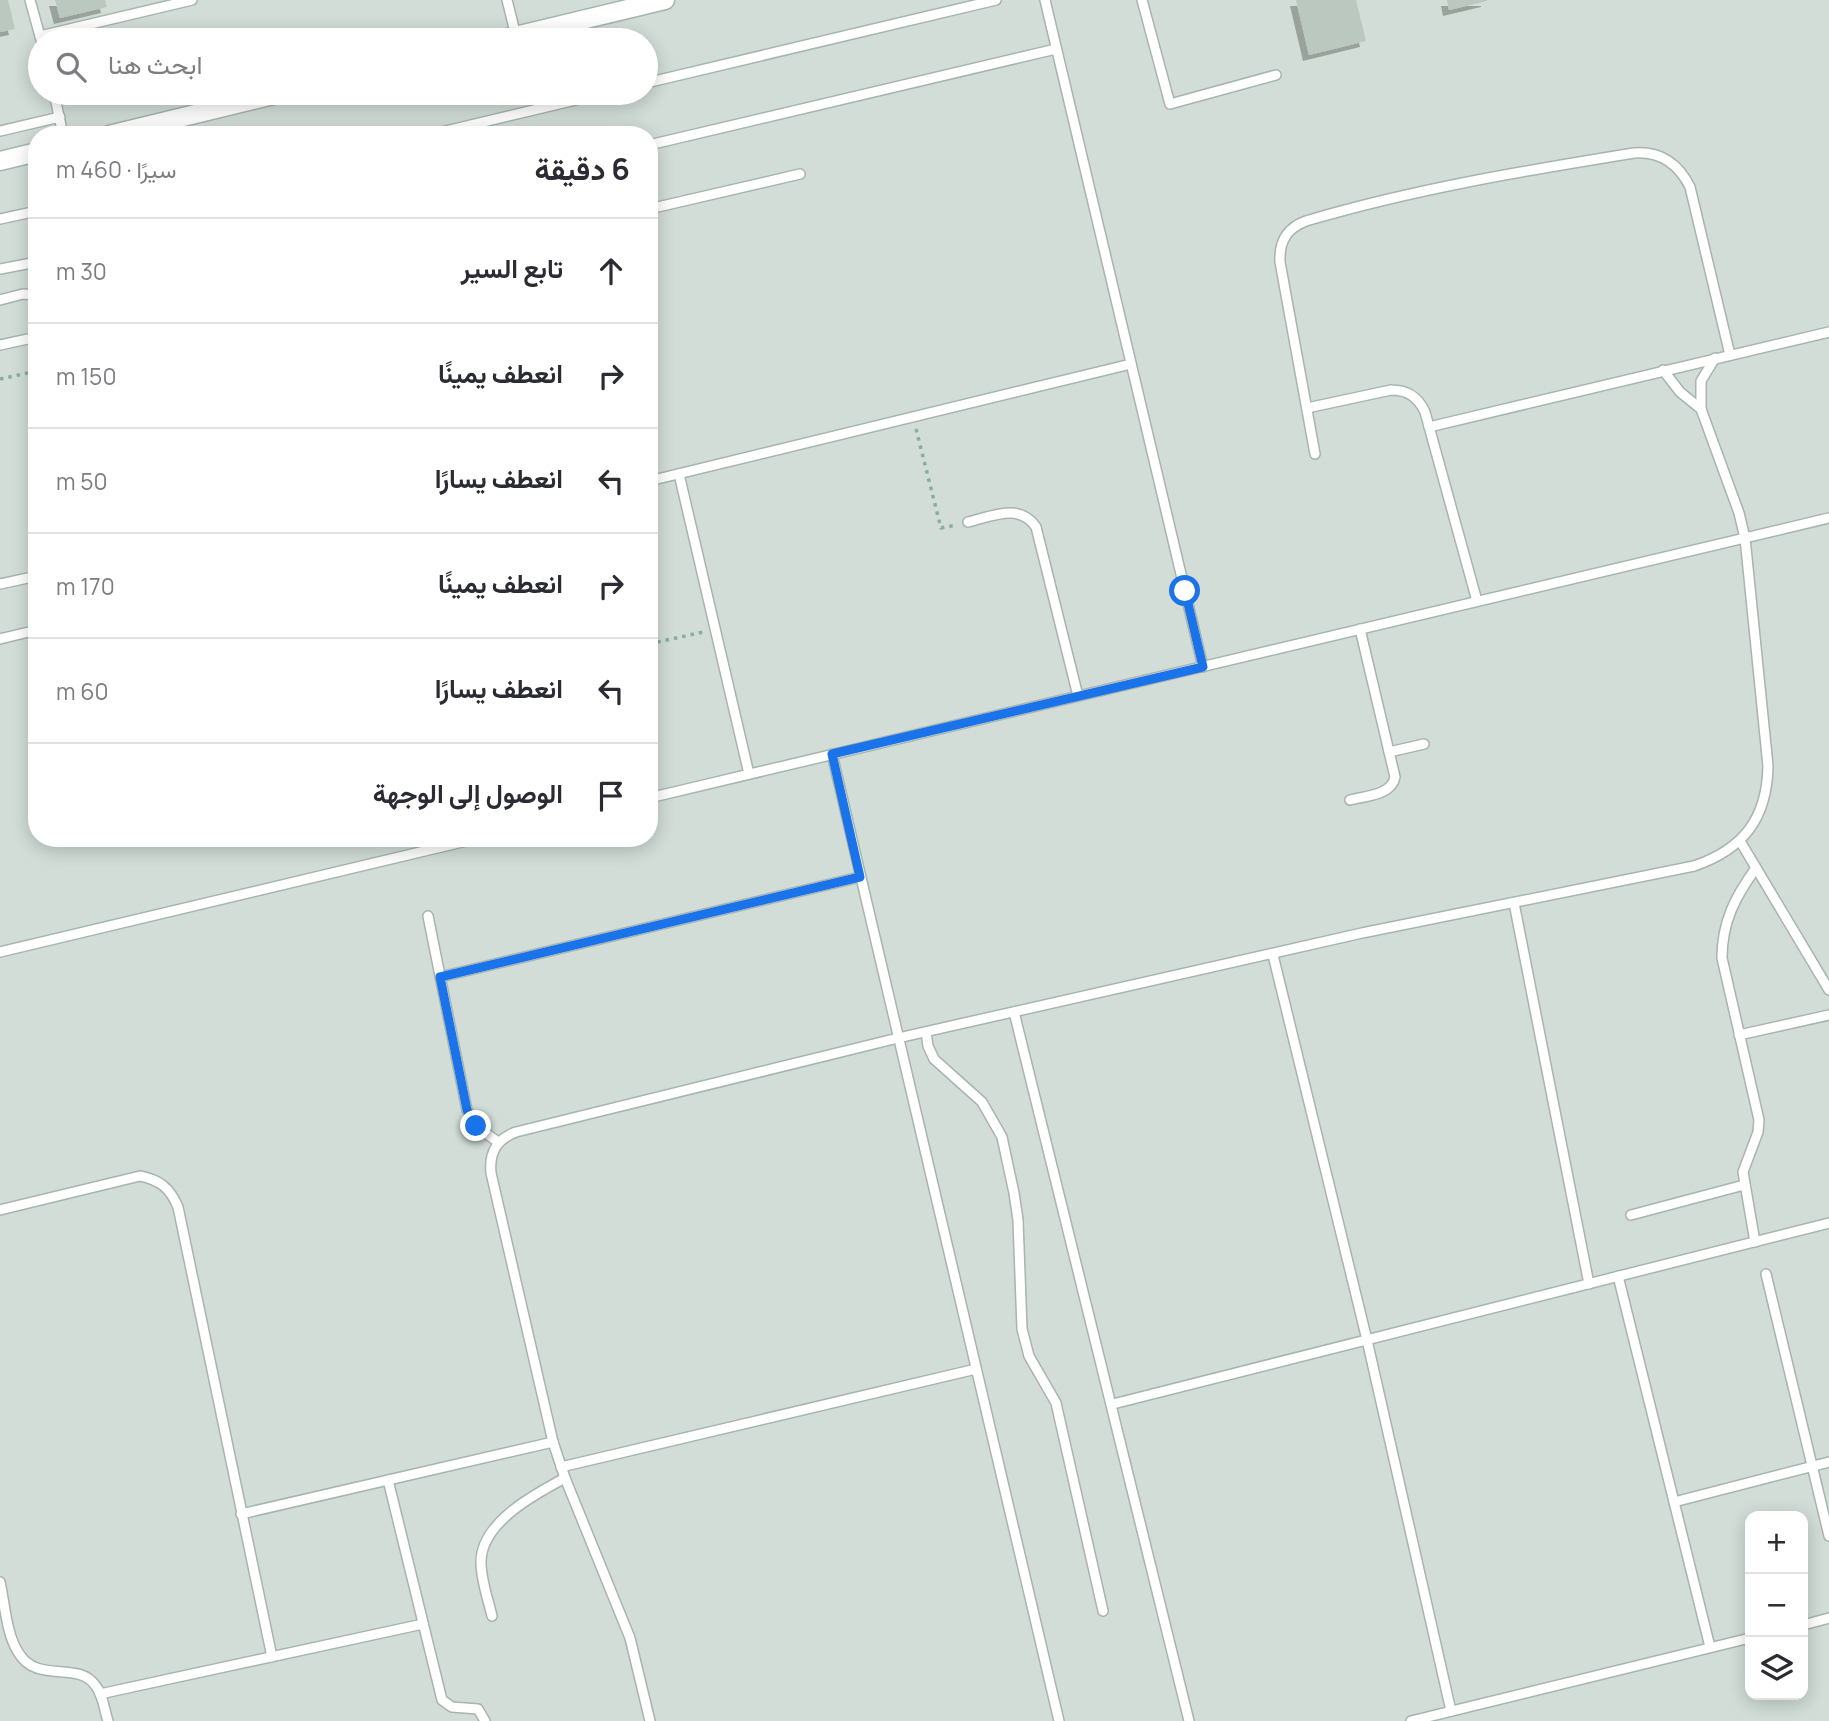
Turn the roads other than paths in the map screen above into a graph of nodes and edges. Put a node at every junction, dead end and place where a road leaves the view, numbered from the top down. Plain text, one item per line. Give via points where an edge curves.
1 (30, 0) edge
2 (191, 0) edge
3 (506, 0) edge
4 (996, 0) edge
5 (1045, 0) edge
6 (1142, 0) edge
7 (655, 1) edge
8 (37, 28) edge
9 (80, 28) edge
10 (507, 28) edge
11 (547, 28) edge
12 (1056, 48) junction
13 (1276, 75) dead end
14 (658, 80) edge
15 (57, 105) edge
16 (232, 105) edge
17 (555, 105) edge
18 (60, 117) junction
19 (62, 126) edge
20 (145, 126) edge
21 (467, 126) edge
22 (0, 131) edge
23 (658, 143) edge
24 (28, 154) edge
25 (0, 161) edge
26 (800, 174) dead end
27 (658, 207) edge
28 (28, 214) edge
29 (0, 219) edge
30 (28, 264) edge
31 (0, 269) edge
32 (28, 294) edge
33 (0, 300) edge
34 (1829, 332) edge
35 (28, 339) edge
36 (0, 345) edge
37 (1730, 355) junction
38 (1715, 358) junction
39 (1131, 364) junction
40 (1663, 370) junction
41 (1307, 408) junction
42 (1701, 409) junction
43 (1429, 427) junction
44 (1315, 454) dead end
45 (679, 474) junction
46 (658, 479) edge
47 (1829, 518) edge
48 (968, 522) road end
49 (1745, 538) junction
50 (28, 578) edge
51 (0, 584) edge
52 (1477, 601) junction
53 (1360, 629) junction
54 (28, 632) edge
55 (0, 639) edge
56 (1203, 667) junction
57 (1078, 696) junction
58 (1424, 744) dead end
59 (1390, 752) junction
60 (832, 754) junction
61 (749, 774) junction
62 (658, 796) edge
63 (1350, 800) dead end
64 (1740, 841) junction
65 (441, 847) edge
66 (1756, 868) junction
67 (860, 877) junction
68 (1514, 902) junction
69 (428, 916) dead end
70 (0, 952) edge
71 (1273, 955) junction
72 (440, 977) junction
73 (1829, 989) edge
74 (1014, 1012) junction
75 (1829, 1015) edge
76 (926, 1032) junction
77 (1739, 1035) junction
78 (898, 1038) junction
79 (498, 1142) junction
80 (1744, 1185) junction
81 (0, 1210) edge
82 (1631, 1215) dead end
83 (1829, 1223) edge
84 (1755, 1242) junction
85 (1766, 1274) dead end
86 (1618, 1276) junction
87 (1589, 1284) junction
88 (1367, 1340) junction
89 (976, 1369) junction
90 (1113, 1404) junction
91 (553, 1442) junction
92 (1829, 1462) edge
93 (1812, 1466) junction
94 (561, 1467) junction
95 (565, 1478) junction
96 (388, 1480) junction
97 (1674, 1502) junction
98 (242, 1514) junction
99 (1829, 1536) edge
100 (0, 1582) edge
101 (1103, 1611) dead end
102 (492, 1616) dead end
103 (1829, 1618) edge
104 (423, 1624) junction
105 (1808, 1624) edge
106 (1745, 1638) edge
107 (1710, 1647) junction
108 (272, 1657) junction
109 (100, 1694) junction
110 (1451, 1711) junction
111 (108, 1721) edge
112 (485, 1721) edge
113 (650, 1721) edge
114 (1059, 1721) edge
115 (1189, 1721) edge
116 (1411, 1721) edge

1 - 8 lane
2 - 9 lane
3 - 10 lane
4 - 14 lane
5 - 12 lane
6 - 13 lane via 1170,104
7 - 11 street
12 - 23 lane
12 - 39 lane
15 - 18 lane
16 - 20 street
17 - 21 lane
18 - 19 lane
18 - 22 lane
24 - 25 street
26 - 27 lane
28 - 29 lane
30 - 31 lane
32 - 33 lane
34 - 37 lane
35 - 36 lane
37 - 38 lane
37 - 41 lane via 1685,176 1657,155 1634,153 1441,186 1296,225 1282,241 1280,262
38 - 40 lane
38 - 42 lane via 1701,382
39 - 45 lane
39 - 56 lane
40 - 42 lane
40 - 43 lane
41 - 43 lane via 1400,390 1416,397
41 - 44 lane
42 - 49 lane
43 - 52 lane
45 - 46 lane
45 - 61 lane
47 - 49 lane
48 - 57 lane via 1010,513 1030,517
49 - 52 lane
49 - 64 lane via 1768,782 1762,806
50 - 51 lane
52 - 53 lane
53 - 56 lane
53 - 59 lane
54 - 55 lane
56 - 57 lane
57 - 60 lane
58 - 59 lane
59 - 63 lane via 1393,785
60 - 61 lane
60 - 67 lane
61 - 62 lane
64 - 66 lane
64 - 68 lane via 1694,866
65 - 70 lane
66 - 73 lane
66 - 77 lane via 1731,907 1722,941
67 - 72 lane
67 - 78 lane
68 - 71 lane
68 - 87 lane
69 - 72 lane
71 - 74 lane
71 - 88 lane
72 - 79 lane via 467,1110 476,1126
74 - 76 lane
74 - 90 lane
75 - 77 lane
76 - 78 lane
76 - 101 lane via 934,1059 982,1102 1006,1149 1018,1220 1024,1342 1056,1403
77 - 80 lane via 1759,1120 1744,1166
78 - 79 lane via 516,1132
78 - 89 lane
79 - 91 lane via 491,1173
80 - 82 lane
80 - 84 lane
81 - 98 lane via 140,1176 153,1178 173,1195
83 - 84 lane
84 - 86 lane
85 - 93 lane
86 - 87 lane
86 - 97 lane
87 - 88 lane
88 - 90 lane
88 - 110 lane
89 - 94 lane
89 - 114 lane
90 - 115 lane
91 - 94 lane
91 - 96 lane
92 - 93 lane
93 - 97 lane
93 - 99 lane
94 - 95 lane
95 - 102 lane via 522,1502 485,1543 481,1561
95 - 113 lane via 627,1630
96 - 98 lane
96 - 104 lane
97 - 107 lane
98 - 108 lane
100 - 109 lane via 13,1642 24,1660 42,1670 85,1676
103 - 105 lane
104 - 108 lane
104 - 112 lane via 442,1700 452,1707 478,1709
106 - 107 lane
107 - 110 lane
108 - 109 lane
109 - 111 lane
110 - 116 lane

